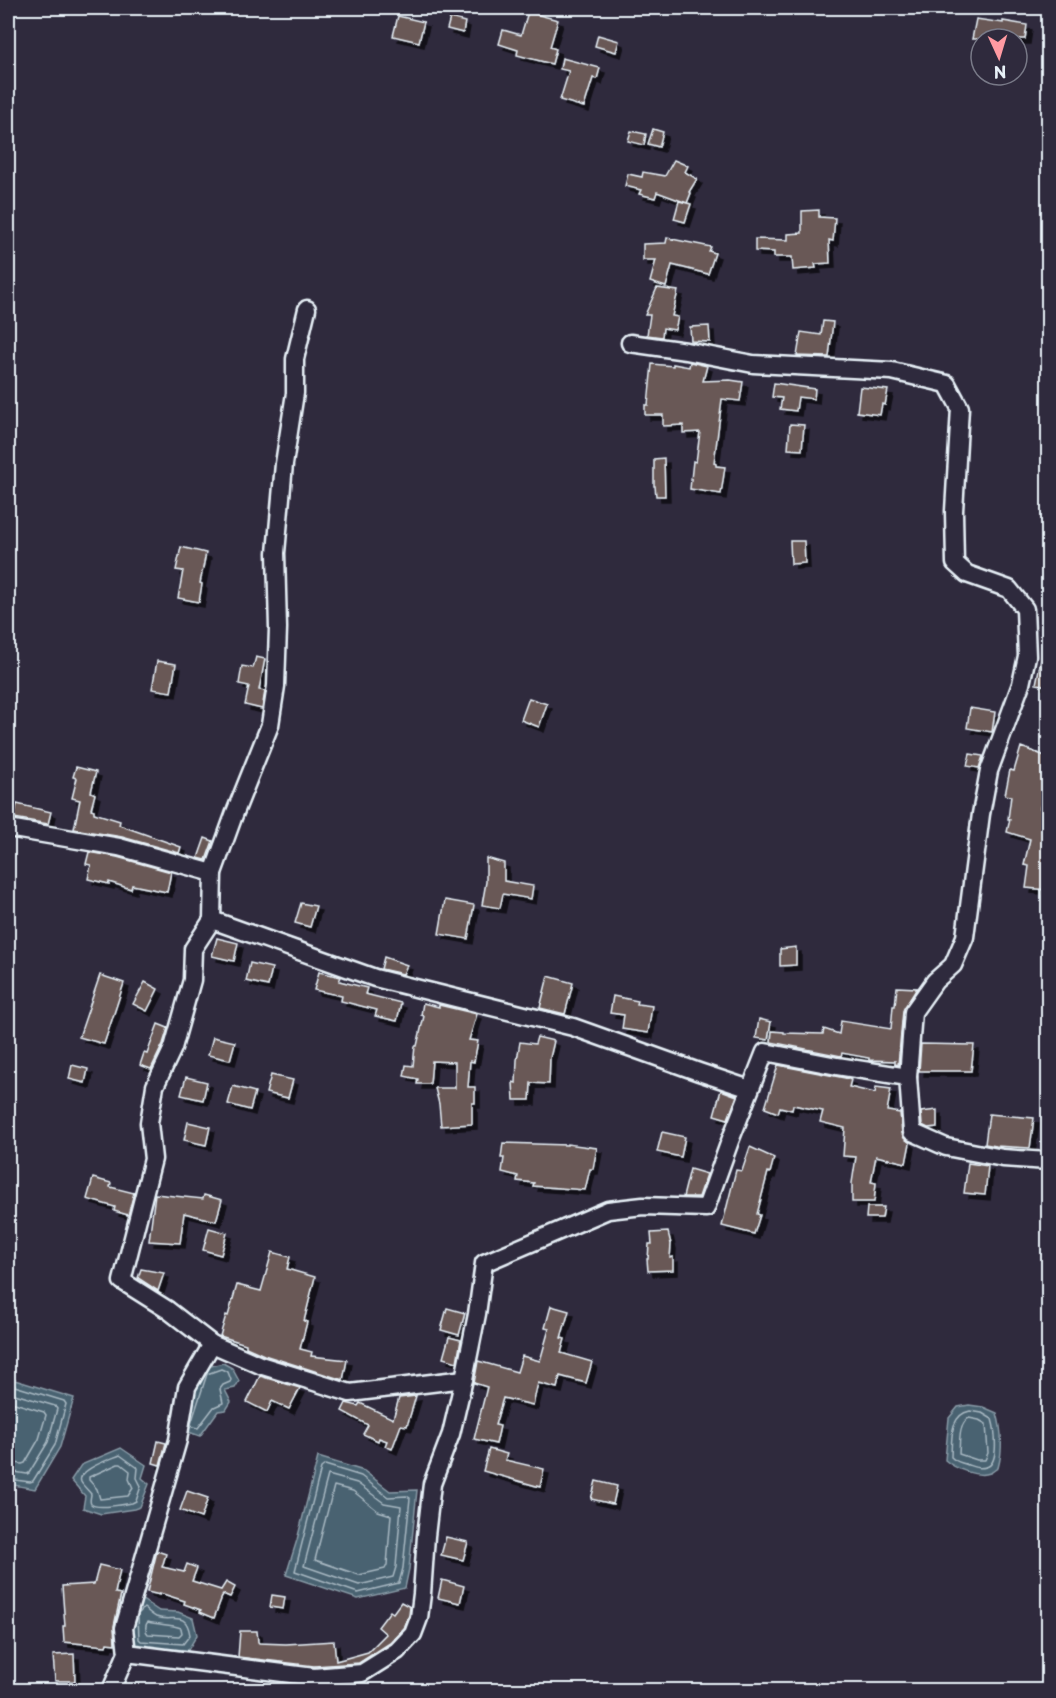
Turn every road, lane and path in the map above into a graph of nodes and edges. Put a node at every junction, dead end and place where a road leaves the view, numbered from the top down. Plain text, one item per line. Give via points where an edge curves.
1 (307, 309) dead end
2 (630, 343) dead end
3 (8, 828) edge
4 (213, 873) junction
5 (212, 920) junction
6 (908, 1077) junction
7 (750, 1089) junction
8 (1048, 1161) edge
9 (212, 1344) junction
10 (465, 1379) junction
11 (127, 1653) junction
12 (111, 1690) edge

1 - 4 street via 295,359 295,393 276,553 276,686 270,725
2 - 6 street via 753,363 892,371 947,384 960,408 955,564 967,574 1009,589 1025,609 1027,656 1021,684 989,771 965,937 953,965 935,981 913,1012
3 - 4 street via 119,847
4 - 5 street
5 - 7 street via 375,978 573,1028
5 - 9 street via 193,949 192,980 173,1048 155,1086 149,1123 153,1160 122,1281
6 - 7 street via 765,1052
6 - 8 street via 912,1132 946,1147 1003,1158
7 - 10 street via 706,1208 643,1206 608,1210 484,1263
9 - 10 street via 260,1365 350,1393
9 - 11 street via 188,1387 178,1440 124,1628
10 - 11 street via 451,1434 432,1484 419,1618 412,1634 397,1651 362,1673 314,1677
11 - 12 street

